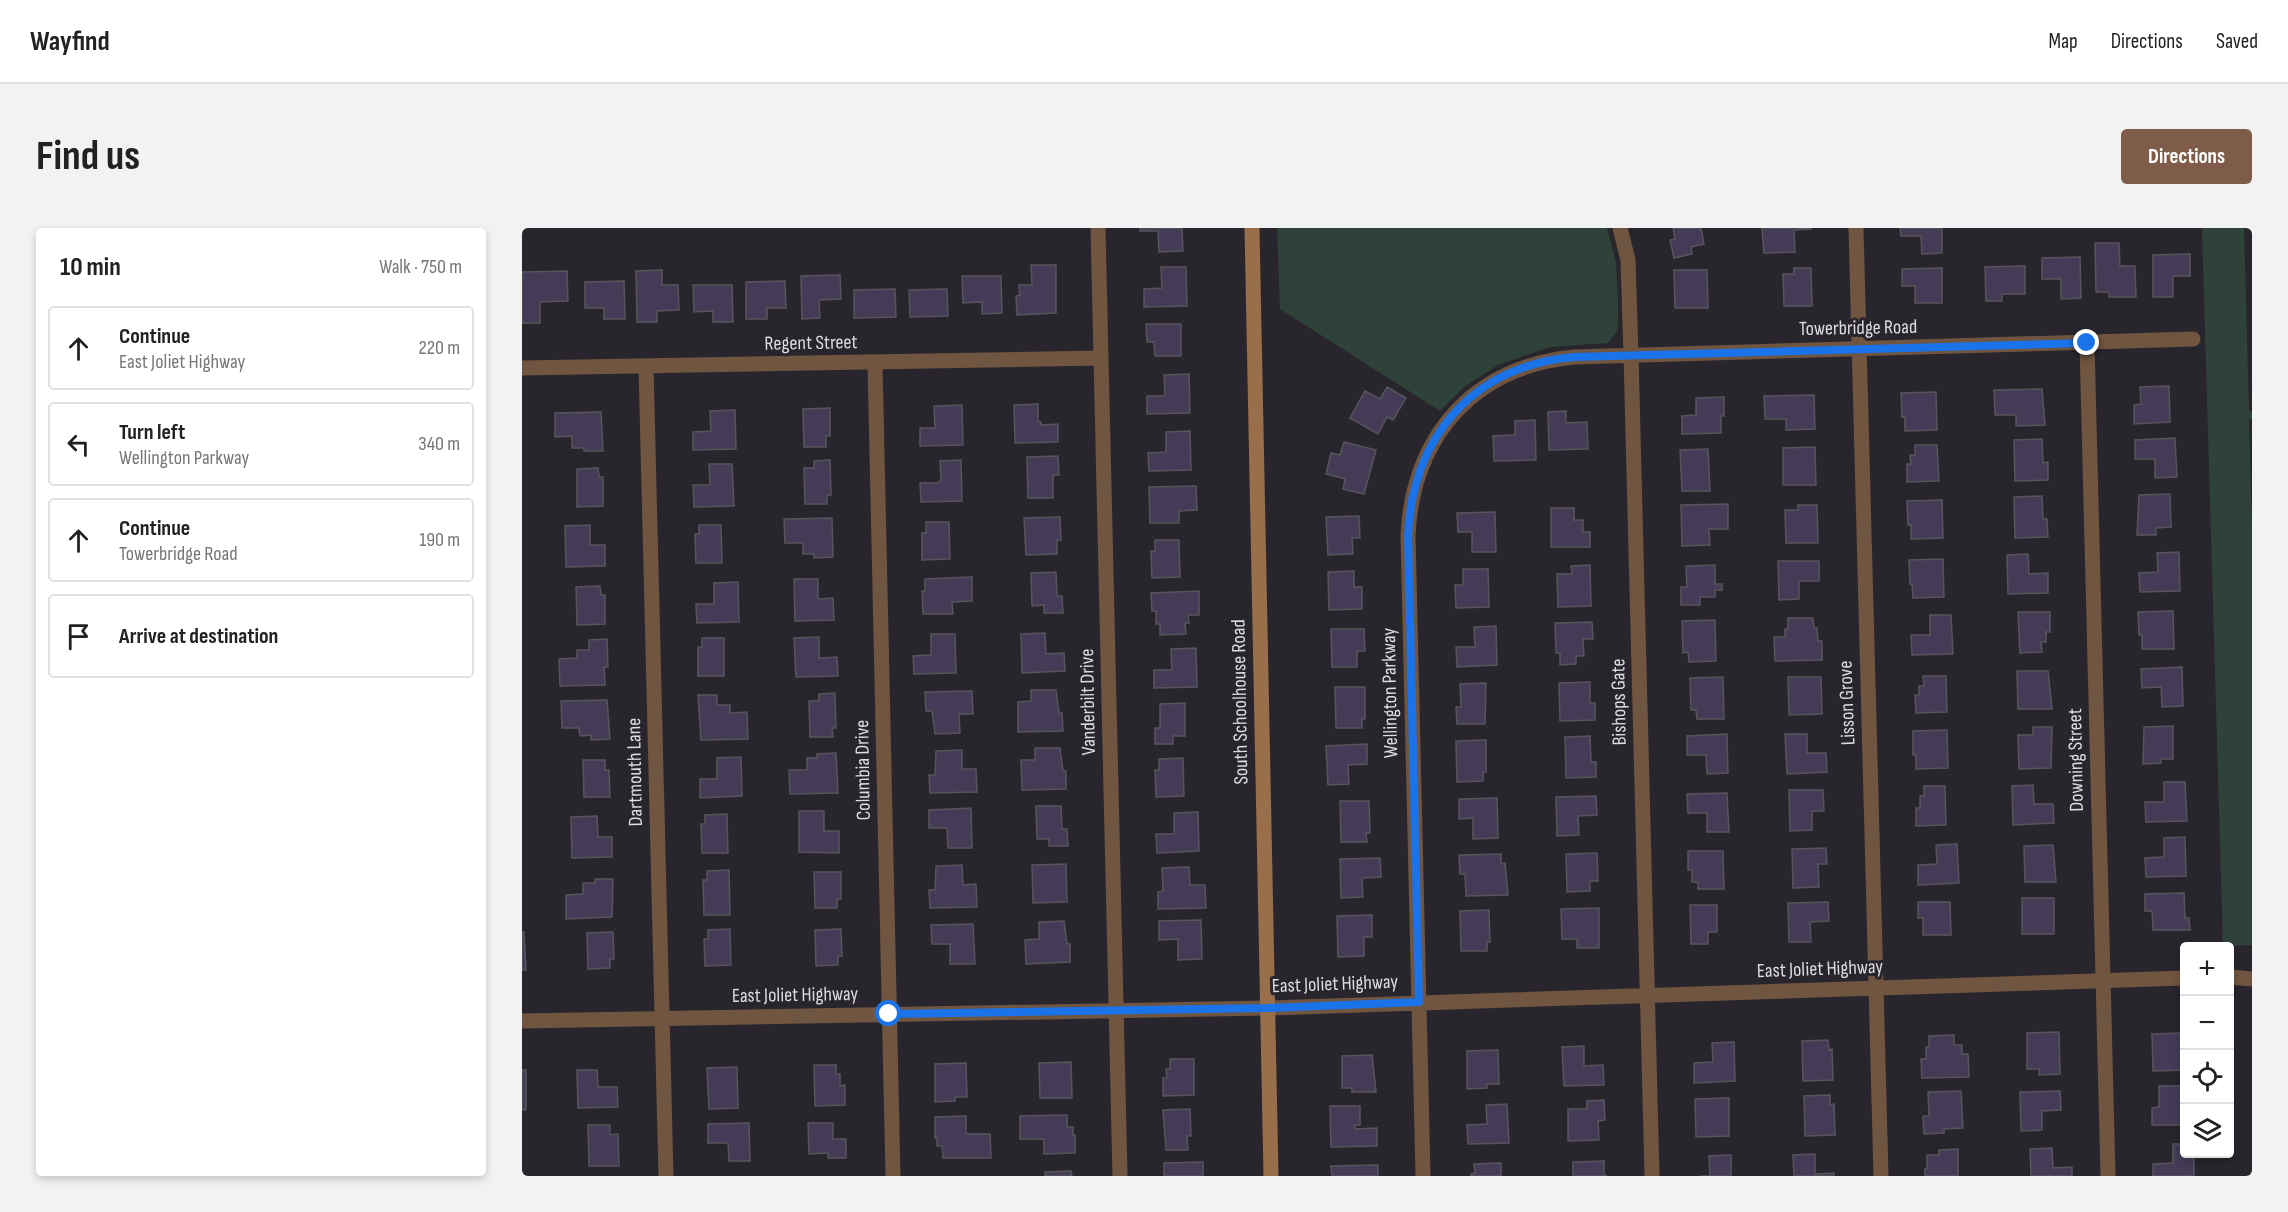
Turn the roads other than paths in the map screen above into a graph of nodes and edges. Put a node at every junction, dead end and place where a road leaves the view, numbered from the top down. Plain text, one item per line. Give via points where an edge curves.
1 (1098, 228) edge
2 (1252, 228) edge
3 (1620, 228) edge
4 (1856, 228) edge
5 (2193, 339) dead end
6 (2087, 343) junction
7 (1858, 349) junction
8 (1631, 355) junction
9 (1101, 358) junction
10 (874, 363) junction
11 (646, 366) junction
12 (522, 368) edge
13 (2234, 977) edge
14 (2180, 978) edge
15 (2252, 979) edge
16 (2102, 980) junction
17 (1876, 988) junction
18 (1647, 995) junction
19 (1419, 1002) junction
20 (1267, 1008) junction
21 (1116, 1011) junction
22 (889, 1014) junction
23 (662, 1019) junction
24 (522, 1021) edge
25 (666, 1176) edge
26 (893, 1176) edge
27 (1120, 1176) edge
28 (1271, 1176) edge
29 (1423, 1176) edge
30 (1652, 1176) edge
31 (1881, 1176) edge
32 (2108, 1176) edge

1 - 9 street, Vanderbilt Drive
2 - 20 street, South Schoolhouse Road
3 - 8 street, Bishops Gate via 1628,260
4 - 7 street, Lisson Grove
5 - 6 street, Towerbridge Road
6 - 7 street, Towerbridge Road
6 - 16 street, Downing Street
7 - 8 street, Towerbridge Road
7 - 17 street, Lisson Grove
8 - 18 street, Bishops Gate
8 - 19 street, Wellington Parkway via 1555,359 1504,376 1463,404 1430,447 1420,468 1408,535
9 - 10 street, Regent Street
9 - 21 street, Vanderbilt Drive
10 - 11 street, Regent Street
10 - 22 street, Columbia Drive
11 - 12 street, Regent Street
11 - 23 street, Dartmouth Lane
13 - 15 street
14 - 16 street, East Joliet Highway
16 - 17 street, East Joliet Highway
16 - 32 street, Downing Street
17 - 18 street, East Joliet Highway
17 - 31 street, Lisson Grove
18 - 19 street, East Joliet Highway
18 - 30 street, Bishops Gate
19 - 20 street, East Joliet Highway
19 - 29 street, Wellington Parkway
20 - 21 street, East Joliet Highway
20 - 28 street, South Schoolhouse Road
21 - 22 street, East Joliet Highway
21 - 27 street, Vanderbilt Drive
22 - 23 street, East Joliet Highway
22 - 26 street, Columbia Drive
23 - 24 street, East Joliet Highway
23 - 25 street, Dartmouth Lane

